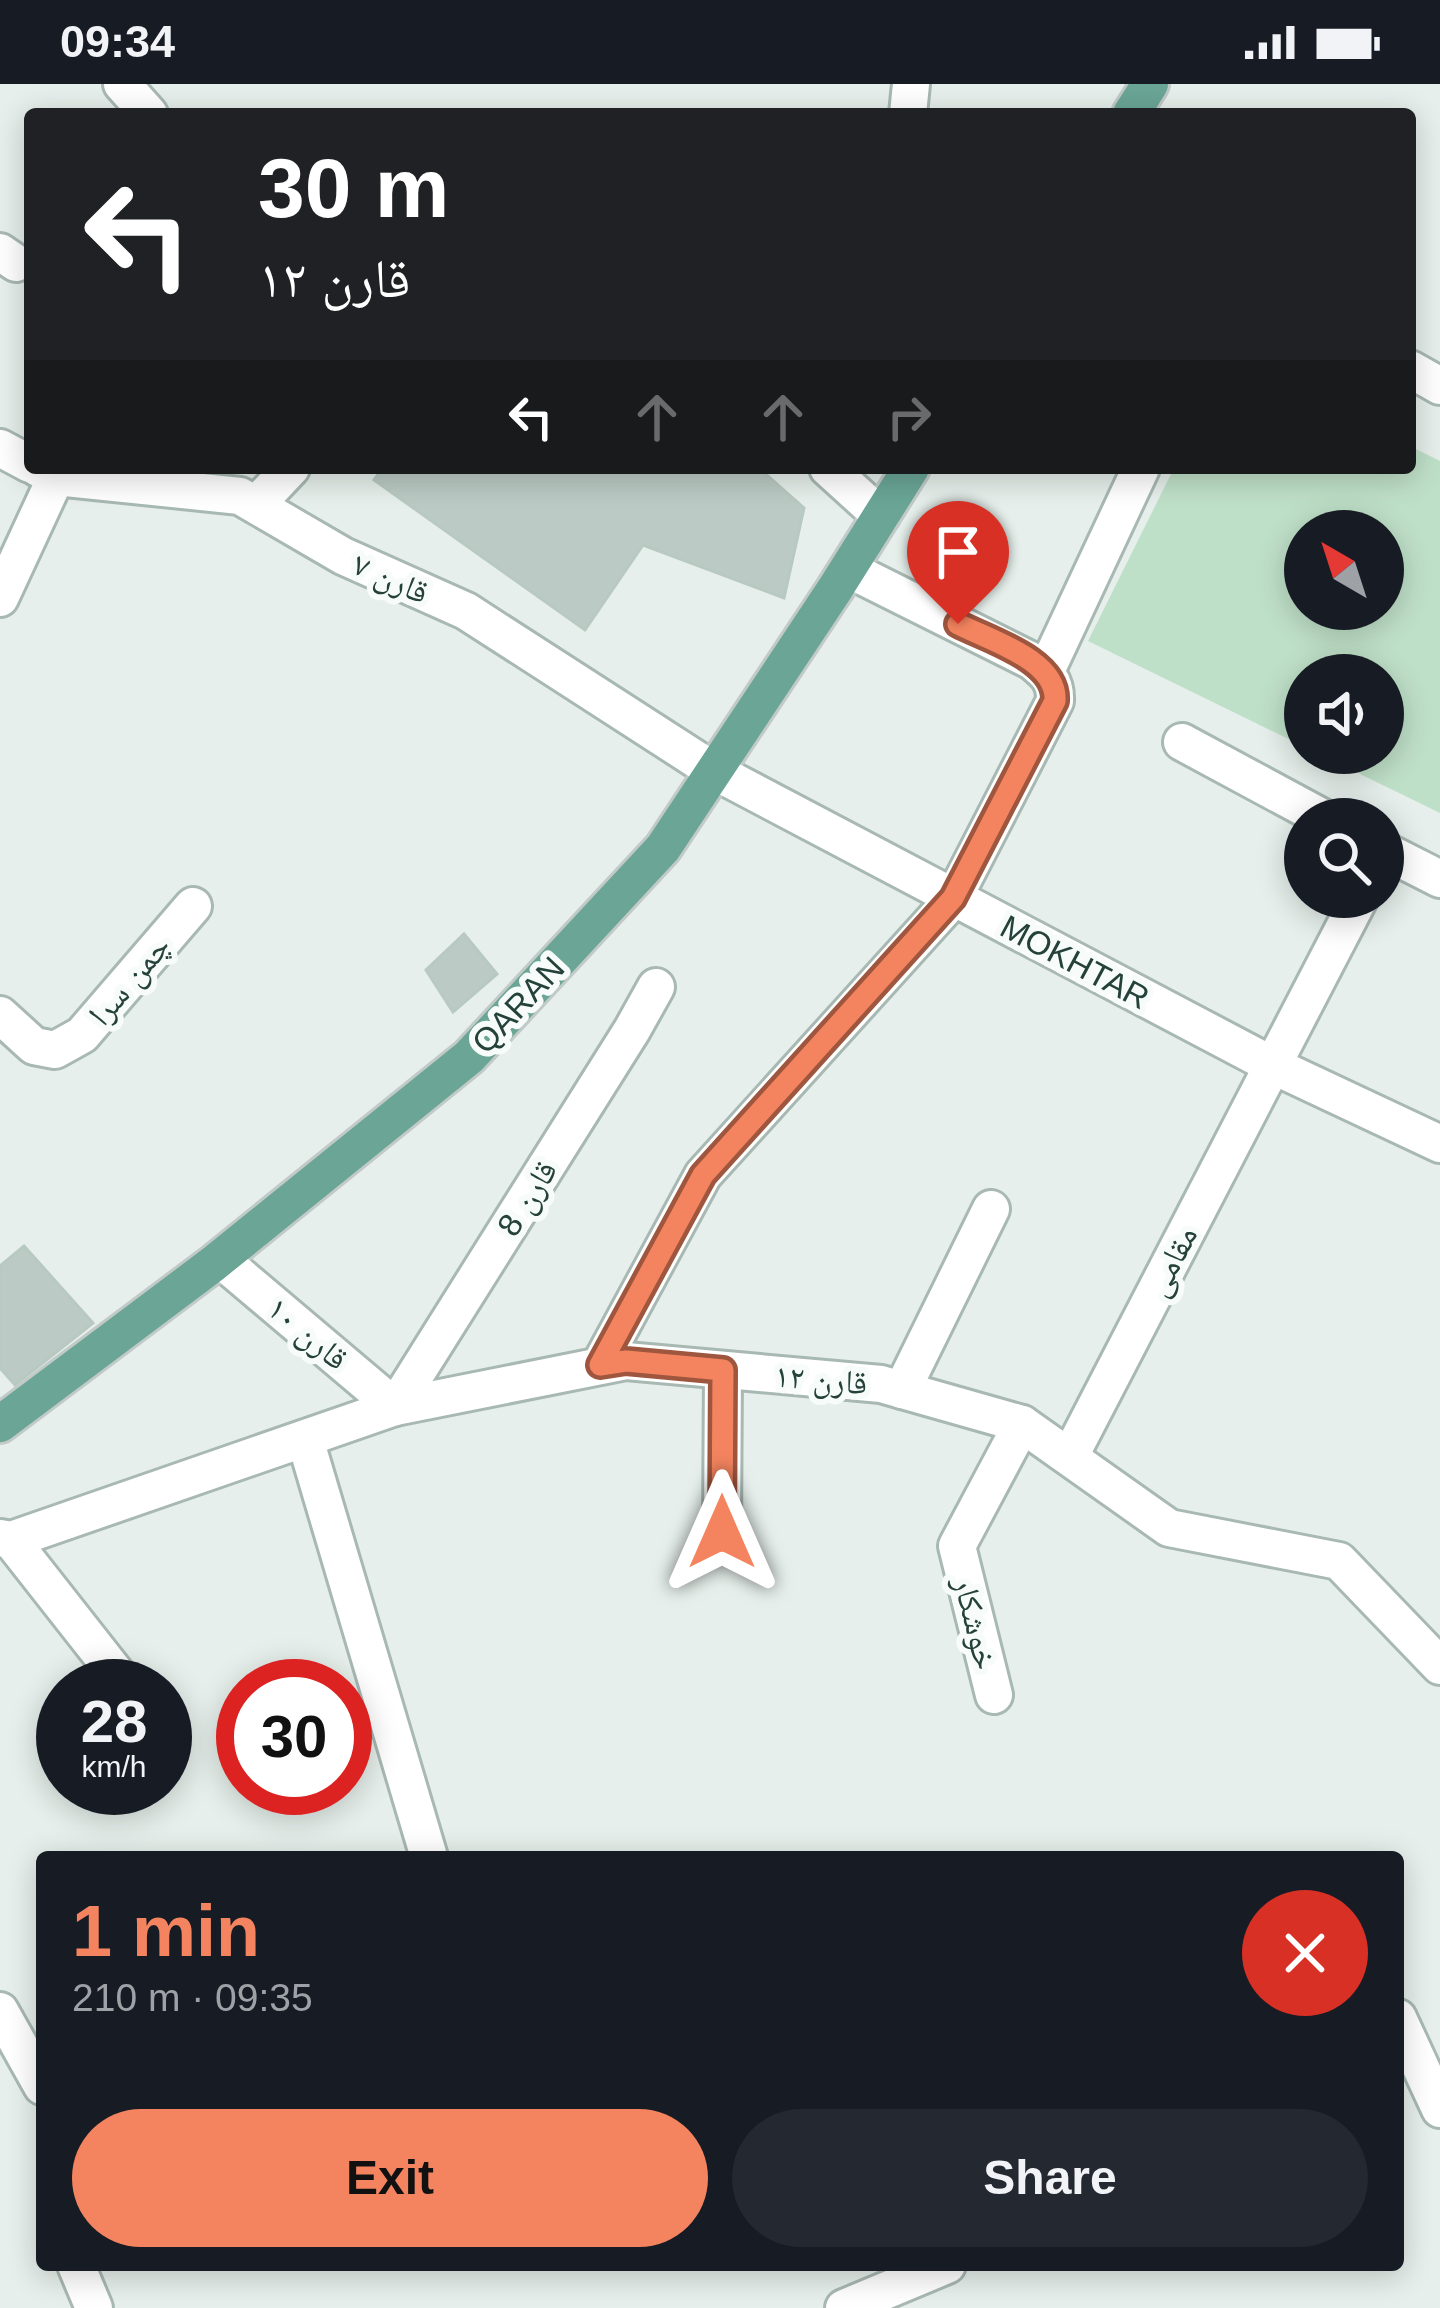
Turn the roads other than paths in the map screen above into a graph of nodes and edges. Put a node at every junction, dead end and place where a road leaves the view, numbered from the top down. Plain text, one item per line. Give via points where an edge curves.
1 (122, 84) edge
2 (144, 108) edge
3 (40, 474) edge
4 (72, 474) edge
5 (285, 474) edge
6 (835, 474) edge
7 (907, 474) edge
8 (1138, 474) edge
9 (256, 505) junction
10 (881, 516) junction
11 (848, 569) junction
12 (0, 598) edge
13 (1046, 671) junction
14 (1182, 742) dead end
15 (714, 771) junction
16 (1286, 798) edge
17 (1404, 861) edge
18 (1440, 878) edge
19 (953, 898) junction
20 (193, 906) dead end
21 (1349, 918) edge
22 (656, 987) dead end
23 (0, 1015) edge
24 (1272, 1065) junction
25 (1440, 1144) edge
26 (991, 1209) dead end
27 (220, 1259) junction
28 (600, 1365) junction
29 (723, 1370) junction
30 (902, 1390) junction
31 (395, 1407) junction
32 (0, 1424) edge
33 (1022, 1424) junction
34 (305, 1439) junction
35 (1070, 1456) junction
36 (722, 1532) dead end
37 (5, 1539) edge
38 (104, 1659) edge
39 (1440, 1666) edge
40 (994, 1695) dead end
41 (427, 1851) edge
42 (0, 2011) edge
43 (1404, 2032) edge
44 (1419, 2067) edge
45 (36, 2075) edge
46 (1440, 2109) edge
47 (79, 2271) edge
48 (940, 2271) edge
49 (915, 2294) edge
50 (94, 2308) edge
51 (844, 2308) edge

1 - 2 street
3 - 12 street
4 - 9 street, قارن ٧ via 240,496
5 - 9 street
6 - 10 street
7 - 10 main road, QARAN
8 - 13 street
9 - 15 street, قارن ٧ via 343,556 466,611
10 - 11 main road, QARAN
11 - 13 street
11 - 15 main road, QARAN
13 - 19 street via 1055,701
14 - 16 street
15 - 19 street, MOKHTAR
15 - 27 main road, QARAN via 663,848 469,1057
17 - 18 street
19 - 24 street, MOKHTAR
19 - 28 street via 703,1175
20 - 23 street, چمن سرا via 82,1036 55,1050 34,1046
21 - 24 street, مقامی
22 - 31 street, قارن 8
24 - 25 street, MOKHTAR
24 - 35 street, مقامی
26 - 30 street
27 - 31 street, قارن ١٠
27 - 32 main road, QARAN
28 - 29 street, قارن ۱۲
28 - 31 street, قارن ۱۲
29 - 30 street, قارن ۱۲
29 - 36 street
30 - 33 street, قارن ۱۲
31 - 34 street, قارن ۱۲
33 - 35 street, قارن ۱۲
33 - 40 street, خوشکار via 957,1546
34 - 37 street, قارن ۱۲
34 - 41 street
35 - 39 street, قارن ۱۲ via 1169,1528 1340,1561
37 - 38 street
42 - 45 street
43 - 44 street
44 - 46 street
47 - 50 street
48 - 49 street
49 - 51 street

